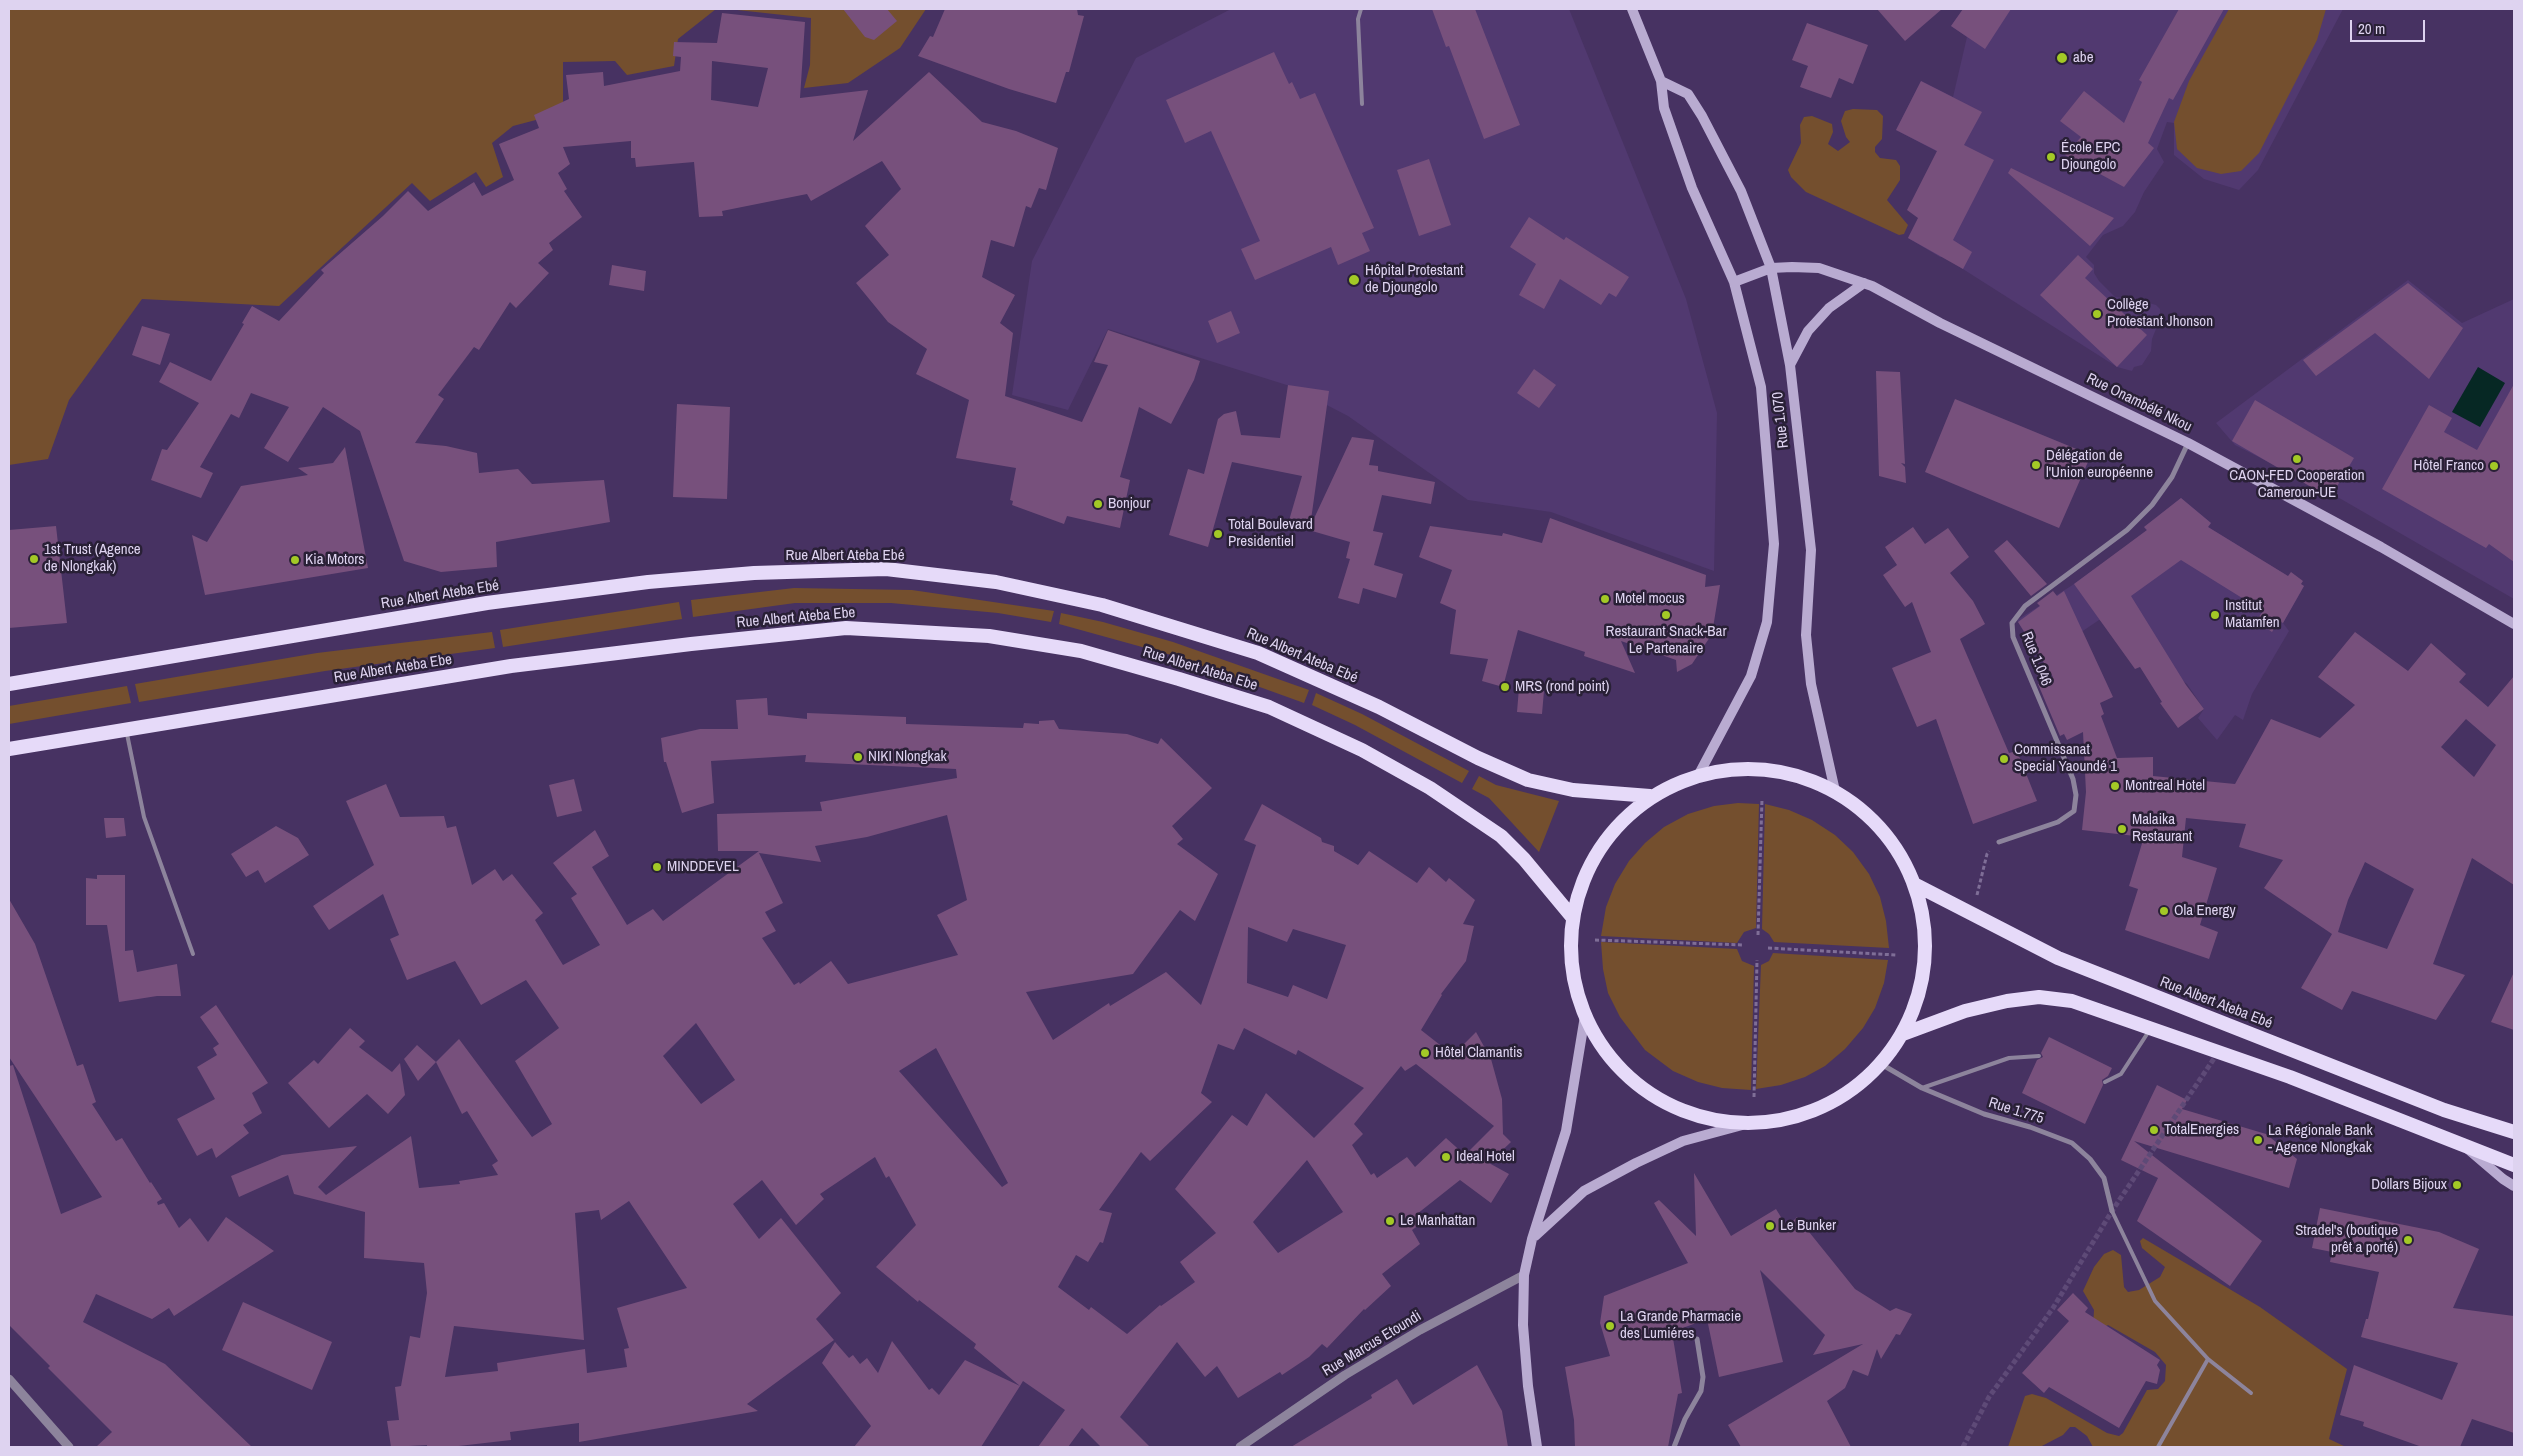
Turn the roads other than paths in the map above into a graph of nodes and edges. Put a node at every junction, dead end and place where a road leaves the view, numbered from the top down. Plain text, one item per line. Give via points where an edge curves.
1 (1361, 9) edge
2 (1632, 9) edge
3 (1661, 81) junction
4 (1362, 104) dead end
5 (1772, 268) junction
6 (1734, 282) junction
7 (1864, 283) junction
8 (1790, 364) junction
9 (2188, 443) junction
10 (2514, 624) edge
11 (9, 684) edge
12 (126, 729) junction
13 (9, 749) edge
14 (1699, 774) junction
15 (1835, 791) junction
16 (1650, 796) junction
17 (1998, 842) road end
18 (1914, 884) junction
19 (1573, 918) junction
20 (193, 954) dead end
21 (1585, 1016) junction
22 (2152, 1027) junction
23 (1903, 1034) junction
24 (2039, 1056) dead end
25 (1881, 1064) junction
26 (2105, 1082) dead end
27 (1922, 1088) junction
28 (1746, 1124) junction
29 (2514, 1132) edge
30 (2466, 1148) junction
31 (2514, 1165) edge
32 (2514, 1186) edge
33 (2112, 1211) joint
34 (1532, 1239) junction
35 (1524, 1275) junction
36 (1697, 1339) dead end
37 (2208, 1359) junction
38 (9, 1379) edge
39 (2251, 1394) dead end
40 (69, 1447) edge
41 (1240, 1447) edge
42 (1537, 1447) edge
43 (1674, 1447) edge
44 (2158, 1447) edge

1 - 4 lane via 1358,19
2 - 3 main road, Rue 1.070
3 - 5 main road, Rue 1.070 via 1688,94 1702,116 1741,191
3 - 6 main road, Rue 1.070 via 1664,108 1689,179
5 - 6 main road, Rue Onambélé Nkou
5 - 7 main road, Rue Onambélé Nkou via 1819,268
5 - 8 main road, Rue 1.070
6 - 14 main road, Rue 1.070 via 1761,387 1774,544 1767,622 1751,676
7 - 8 main road via 1829,308 1808,330
7 - 9 main road, Rue Onambélé Nkou
8 - 15 main road, Rue 1.070 via 1810,550 1806,635 1810,684
9 - 10 main road, Rue Onambélé Nkou via 2381,547
9 - 17 street, Rue 1.046 via 2172,477 2152,505 2127,530 2025,606 2012,623 2013,637 2073,779 2076,795 2074,811 2058,822
11 - 16 highway, Rue Albert Ateba Ebé via 487,603 648,582 754,573 886,569 996,582 1102,605 1258,652 1380,707 1528,780 1573,790
12 - 13 highway, Rue Albert Ateba Ebe
12 - 19 highway, Rue Albert Ateba Ebe via 511,666 691,644 846,628 989,636 1081,651 1188,682 1269,707 1362,750 1430,788 1501,836
12 - 20 lane via 144,816
14 - 15 highway via 1745,767 1792,773
14 - 16 highway
15 - 18 highway via 1883,830
16 - 19 highway via 1621,820 1598,849 1582,882
18 - 23 highway via 1924,921 1925,960 1918,998
18 - 29 highway, Rue Albert Ateba Ebé via 2058,958 2444,1110
19 - 21 highway via 1571,951 1575,984
21 - 28 highway via 1606,1051 1633,1081 1667,1104 1698,1116
21 - 34 main road via 1566,1131
22 - 23 highway via 2072,1001 2040,997 1965,1011
22 - 26 lane via 2121,1074
22 - 30 highway via 2290,1077
23 - 25 highway
24 - 27 lane via 2009,1058
25 - 27 street, Rue 1.775
25 - 28 highway via 1853,1090 1820,1109 1784,1120
27 - 33 street, Rue 1.775 via 1984,1114 2072,1143 2090,1158 2104,1178
28 - 34 main road via 1683,1141 1619,1172 1584,1191
30 - 31 highway
30 - 32 main road
33 - 37 lane via 2155,1301
34 - 35 main road
35 - 41 street, Rue Marcus Etoundi via 1420,1330 1345,1375
35 - 42 main road via 1523,1325
36 - 43 street via 1703,1377 1701,1391
37 - 39 lane
37 - 44 lane
38 - 40 street

